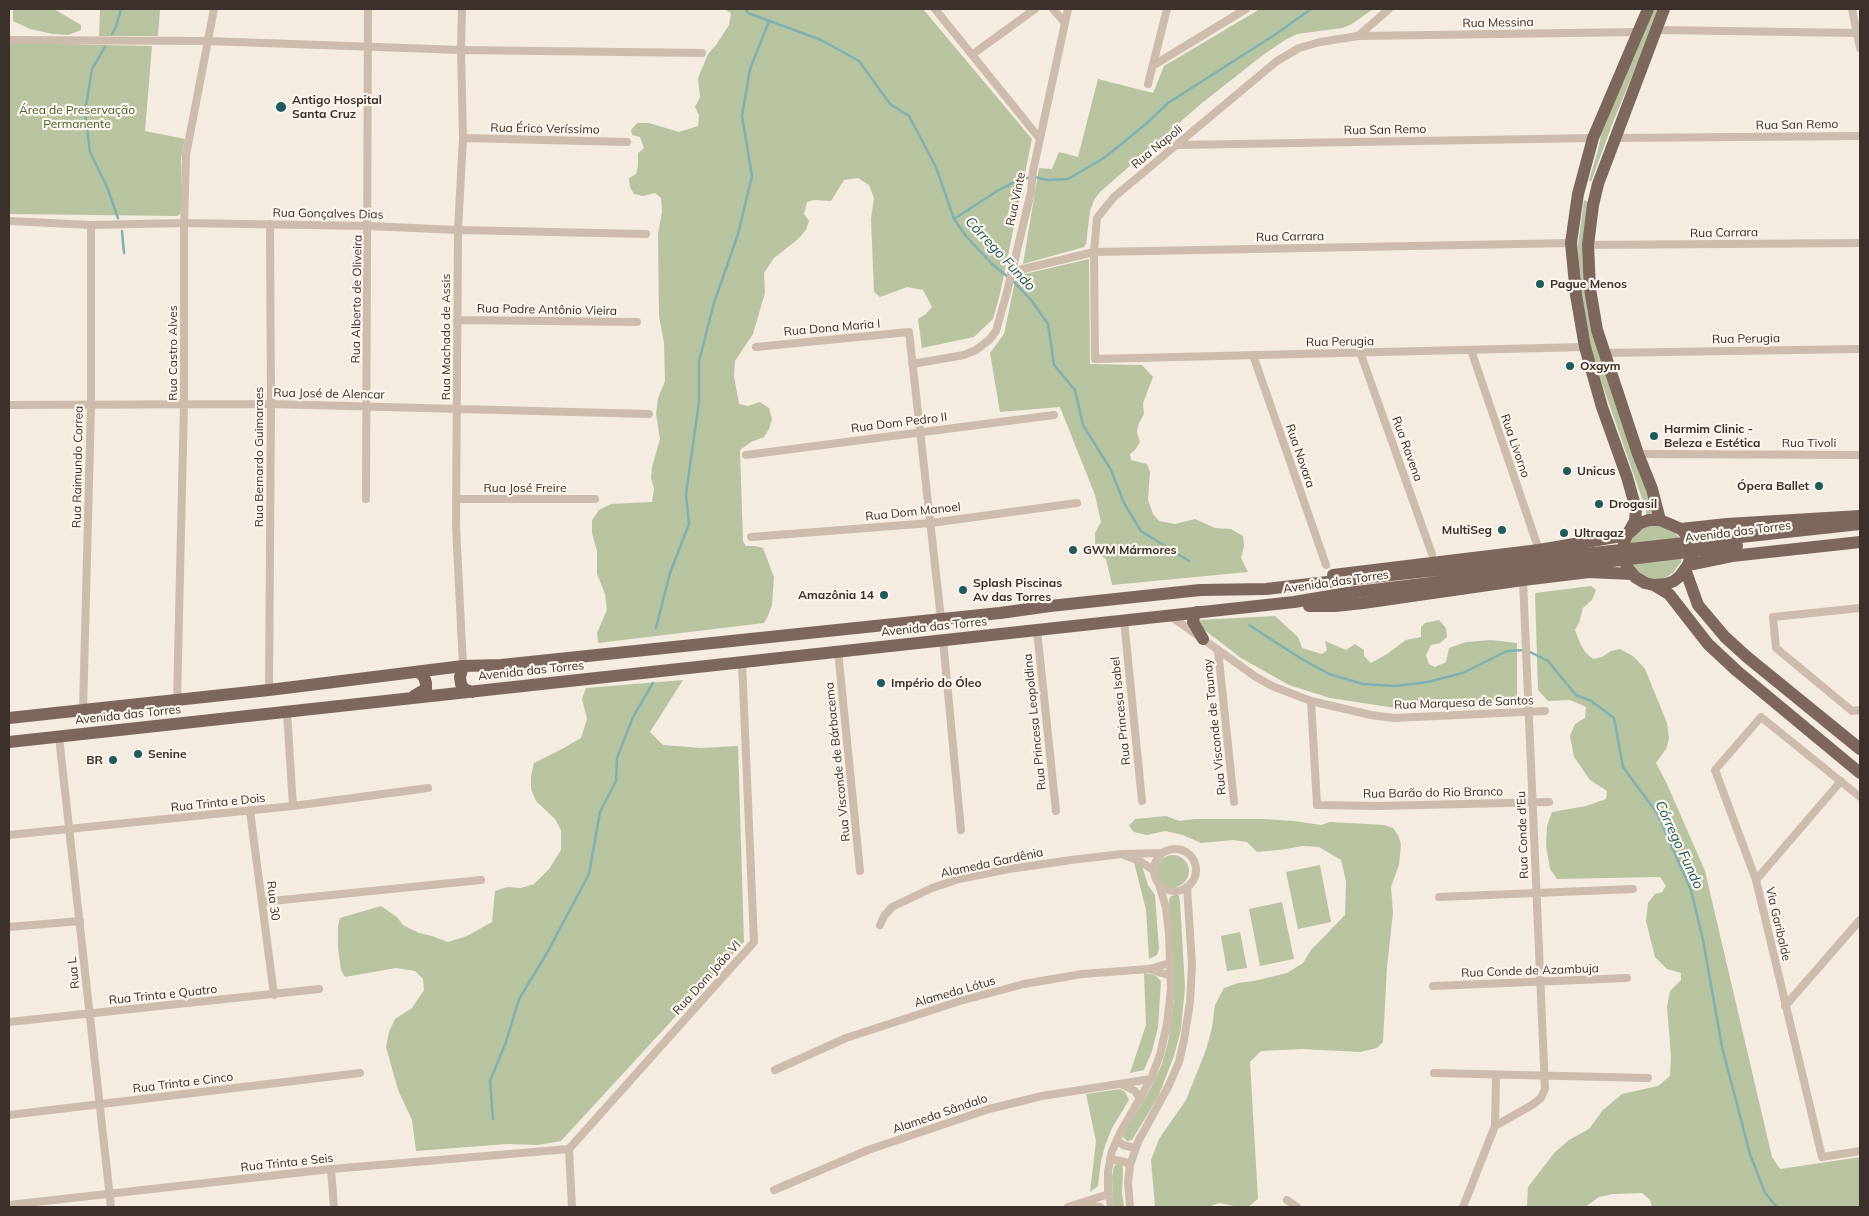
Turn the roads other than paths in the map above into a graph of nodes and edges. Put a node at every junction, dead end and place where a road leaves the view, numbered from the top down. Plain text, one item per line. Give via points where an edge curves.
1 (214, 9) edge
2 (368, 9) edge
3 (462, 9) edge
4 (935, 9) edge
5 (1035, 9) edge
6 (1053, 9) edge
7 (1068, 9) edge
8 (1166, 9) edge
9 (1246, 9) edge
10 (1390, 9) edge
11 (1648, 9) edge
12 (1664, 9) edge
13 (1852, 9) edge
14 (1065, 22) junction
15 (1657, 30) junction
16 (1638, 32) junction
17 (1857, 33) junction
18 (1358, 36) junction
19 (9, 40) edge
20 (208, 41) junction
21 (368, 46) junction
22 (1860, 48) edge
23 (461, 50) junction
24 (702, 53) dead end
25 (973, 54) junction
26 (1154, 65) junction
27 (1148, 84) dead end
28 (1860, 136) edge
29 (463, 138) junction
30 (1593, 138) junction
31 (1614, 138) junction
32 (1040, 139) junction
33 (627, 142) dead end
34 (1178, 145) junction
35 (1583, 175) junction
36 (1598, 184) junction
37 (1578, 195) junction
38 (1593, 205) junction
39 (9, 221) edge
40 (184, 223) junction
41 (270, 224) junction
42 (91, 225) junction
43 (368, 226) junction
44 (458, 230) junction
45 (646, 234) dead end
46 (1571, 243) junction
47 (1860, 243) edge
48 (1588, 246) junction
49 (1094, 252) junction
50 (1011, 274) junction
51 (457, 320) junction
52 (637, 322) dead end
53 (756, 346) dead end
54 (1585, 347) junction
55 (1860, 349) edge
56 (1471, 350) junction
57 (1360, 352) junction
58 (1603, 353) junction
59 (1252, 355) junction
60 (1095, 359) joint
61 (912, 364) junction
62 (9, 404) edge
63 (91, 404) junction
64 (184, 404) junction
65 (271, 404) junction
66 (367, 406) junction
67 (457, 409) junction
68 (649, 414) dead end
69 (1054, 415) dead end
70 (921, 432) junction
71 (1638, 454) junction
72 (1860, 454) edge
73 (746, 455) dead end
74 (366, 499) dead end
75 (456, 499) junction
76 (595, 499) dead end
77 (1077, 503) dead end
78 (1860, 516) edge
79 (1660, 520) junction
80 (931, 523) junction
81 (1860, 524) edge
82 (1677, 527) junction
83 (1860, 531) edge
84 (1626, 535) junction
85 (751, 537) dead end
86 (1860, 542) edge
87 (1539, 550) junction
88 (1432, 554) dead end
89 (1326, 565) dead end
90 (1686, 567) junction
91 (1636, 577) junction
92 (1523, 580) junction
93 (1654, 585) junction
94 (1200, 590) junction
95 (1294, 602) junction
96 (1860, 608) edge
97 (1198, 612) junction
98 (1000, 613) junction
99 (1169, 615) junction
100 (941, 619) junction
101 (1124, 620) junction
102 (1037, 630) junction
103 (975, 636) junction
104 (1203, 638) junction
105 (943, 640) junction
106 (1218, 650) junction
107 (838, 651) junction
108 (742, 662) junction
109 (463, 666) junction
110 (418, 672) junction
111 (269, 690) junction
112 (472, 692) junction
113 (394, 700) junction
114 (177, 701) junction
115 (1311, 701) junction
116 (83, 710) junction
117 (1860, 710) edge
118 (1546, 711) dead end
119 (287, 712) junction
120 (1529, 712) junction
121 (9, 718) edge
122 (59, 737) junction
123 (9, 742) edge
124 (1860, 749) edge
125 (1860, 773) edge
126 (1840, 781) junction
127 (428, 788) dead end
128 (1860, 797) edge
129 (1142, 800) dead end
130 (1234, 802) dead end
131 (1549, 802) dead end
132 (1533, 803) junction
133 (293, 806) junction
134 (250, 811) junction
135 (1056, 811) dead end
136 (69, 829) junction
137 (961, 830) dead end
138 (9, 836) edge
139 (1162, 853) junction
140 (1122, 854) junction
141 (1153, 870) junction
142 (860, 871) dead end
143 (480, 880) dead end
144 (1756, 880) junction
145 (1159, 884) junction
146 (1187, 887) junction
147 (1632, 889) dead end
148 (1537, 892) junction
149 (1439, 897) dead end
150 (262, 902) junction
151 (1860, 920) edge
152 (80, 921) junction
153 (880, 925) dead end
154 (9, 927) edge
155 (1852, 929) junction
156 (1860, 934) edge
157 (1170, 963) junction
158 (1149, 968) junction
159 (1171, 976) junction
160 (1627, 978) dead end
161 (1541, 983) junction
162 (1433, 986) dead end
163 (319, 989) dead end
164 (274, 994) junction
165 (1785, 1006) junction
166 (90, 1014) junction
167 (9, 1022) edge
168 (775, 1070) dead end
169 (360, 1073) dead end
170 (1434, 1073) dead end
171 (1544, 1076) junction
172 (1648, 1078) dead end
173 (1150, 1079) junction
174 (1496, 1079) dead end
175 (1121, 1084) junction
176 (1140, 1099) junction
177 (100, 1105) junction
178 (9, 1115) edge
179 (1495, 1126) junction
180 (1117, 1140) junction
181 (1135, 1148) junction
182 (569, 1149) junction
183 (1860, 1151) edge
184 (1110, 1159) junction
185 (1130, 1165) junction
186 (331, 1169) junction
187 (774, 1190) dead end
188 (110, 1193) junction
189 (1109, 1194) junction
190 (1287, 1200) dead end
191 (1080, 1204) junction
192 (9, 1205) edge
193 (111, 1207) edge
194 (334, 1207) edge
195 (572, 1207) edge
196 (1068, 1207) edge
197 (1100, 1207) edge
198 (1111, 1207) edge
199 (1130, 1207) edge
200 (1297, 1207) edge
201 (1463, 1207) edge

1 - 20 street, Rua Castro Alves
2 - 21 street, Rua Alberto de Oliveira
3 - 23 street, Rua Machado de Assis
4 - 25 street
5 - 25 street
6 - 14 street
7 - 14 street, Rua Vinte
8 - 26 street
9 - 26 street
10 - 18 street
11 - 16 main road
12 - 15 main road
13 - 17 street
14 - 32 street, Rua Vinte
15 - 17 street
15 - 31 main road
16 - 18 street, Rua Messina
16 - 30 main road
17 - 22 street
18 - 34 street, Rua Napoli via 1298,48
19 - 20 street
20 - 21 street
20 - 40 street, Rua Castro Alves via 186,155
21 - 23 street
21 - 43 street, Rua Alberto de Oliveira
23 - 24 street
23 - 29 street, Rua Machado de Assis
25 - 32 street
26 - 27 street
28 - 31 street, Rua San Remo
29 - 33 street, Rua Érico Veríssimo
29 - 44 street, Rua Machado de Assis
30 - 34 street, Rua San Remo
30 - 35 main road
31 - 36 main road
32 - 50 street, Rua Vinte
34 - 49 street, Rua Napoli via 1114,197 1097,218
35 - 36 main road via 1590,184
35 - 37 main road
36 - 38 main road
37 - 38 main road via 1587,195
37 - 46 main road
38 - 48 main road
39 - 42 street, Rua Gonçalves Dias
40 - 41 street, Rua Gonçalves Dias
40 - 42 street, Rua Gonçalves Dias
40 - 64 street, Rua Castro Alves
41 - 43 street, Rua Gonçalves Dias
41 - 65 street, Rua Bernardo Guimaraes
42 - 63 street, Rua Raimundo Correa
43 - 44 street, Rua Gonçalves Dias
43 - 66 street, Rua Alberto de Oliveira
44 - 45 street, Rua Gonçalves Dias
44 - 51 street, Rua Machado de Assis
46 - 49 street, Rua Carrara
46 - 54 main road
47 - 48 street, Rua Carrara
48 - 58 main road via 1590,289
49 - 50 street, Rua Carrara
49 - 60 street, Rua Napoli
50 - 61 street, Rua Vinte via 996,331 989,340 964,355
51 - 52 street, Rua Padre Antônio Vieira
51 - 67 street, Rua Machado de Assis
53 - 61 street, Rua Dona Maria I via 909,332
54 - 56 street, Rua Perugia
54 - 84 main road via 1636,509
55 - 58 street, Rua Perugia
56 - 57 street, Rua Perugia
56 - 87 street, Rua Livorno
57 - 59 street, Rua Perugia
57 - 88 street, Rua Ravena
58 - 71 main road
59 - 60 street, Rua Perugia
59 - 89 street, Rua Novara
61 - 70 street
62 - 63 street, Rua José de Alencar
63 - 64 street, Rua José de Alencar
63 - 116 street, Rua Raimundo Correa
64 - 65 street, Rua José de Alencar
64 - 114 street, Rua Castro Alves
65 - 66 street, Rua José de Alencar
65 - 111 street, Rua Bernardo Guimaraes
66 - 67 street, Rua José de Alencar
66 - 74 street, Rua Alberto de Oliveira
67 - 68 street, Rua José de Alencar
67 - 75 street, Rua Machado de Assis
69 - 70 street, Rua Dom Pedro II
70 - 73 street, Rua Dom Pedro II
70 - 80 street
71 - 72 street, Rua Tivoli
71 - 79 main road
75 - 76 street, Rua José Freire
75 - 109 street, Rua Machado de Assis
77 - 80 street, Rua Dom Manoel
78 - 82 main road
79 - 82 main road
79 - 84 main road via 1640,523
80 - 85 street, Rua Dom Manoel
80 - 100 street
81 - 94 main road, Avenida das Torres, bridge via 1266,589
82 - 90 main road via 1688,537 1691,546
83 - 95 main road, Avenida das Torres, bridge
84 - 87 main road
84 - 91 main road via 1622,551 1624,560
86 - 90 main road via 1732,556
87 - 94 main road
90 - 93 main road via 1674,580
90 - 124 main road via 1698,605 1725,637
91 - 92 main road via 1589,572
91 - 93 main road
92 - 95 main road via 1335,606 1309,606
92 - 120 street, Rua Conde d'Eu
93 - 125 main road via 1669,594 1708,644 1737,671
94 - 98 main road, Avenida das Torres
95 - 97 main road, Avenida das Torres
96 - 117 street via 1773,617 1776,648 1852,711
97 - 99 main road, Avenida das Torres
97 - 104 main road via 1193,622
98 - 100 main road, Avenida das Torres
98 - 103 main road via 1010,617 1010,627 1001,632
99 - 101 main road, Avenida das Torres
99 - 104 street, Rua Marquesa de Santos
100 - 109 main road, Avenida das Torres via 501,665
101 - 102 main road, Avenida das Torres
101 - 129 street, Rua Princesa Isabel
102 - 103 main road, Avenida das Torres
102 - 135 street, Rua Princesa Leopoldina
103 - 105 main road, Avenida das Torres
104 - 106 street, Rua Marquesa de Santos
105 - 107 main road, Avenida das Torres
105 - 137 street
106 - 115 street, Rua Marquesa de Santos via 1272,686
106 - 130 street, Rua Visconde de Taunay
107 - 108 main road, Avenida das Torres
107 - 142 street, Rua Visconde de Bárbacema
108 - 112 main road, Avenida das Torres
108 - 182 street, Rua Dom João VI via 754,942
109 - 110 main road, Avenida das Torres
109 - 112 main road via 461,684
110 - 111 main road, Avenida das Torres
110 - 113 main road via 424,677 426,689 416,696
111 - 114 main road, Avenida das Torres
112 - 113 main road, Avenida das Torres
113 - 119 main road, Avenida das Torres
114 - 116 main road, Avenida das Torres
115 - 120 street, Rua Marquesa de Santos via 1394,718
115 - 132 street, Rua Barão do Rio Branco via 1317,805
116 - 121 main road, Avenida das Torres
118 - 120 street, Rua Marquesa de Santos
119 - 122 main road, Avenida das Torres
119 - 133 street
120 - 132 street, Rua Conde d'Eu
122 - 123 main road, Avenida das Torres
122 - 136 street, Rua L
126 - 128 street
126 - 144 street
126 - 144 street, Via Garibalde via 1761,717 1715,770
127 - 133 street, Rua Trinta e Dois
131 - 132 street, Rua Barão do Rio Branco
132 - 148 street, Rua Conde d'Eu
133 - 134 street, Rua Trinta e Dois
134 - 136 street, Rua Trinta e Dois
134 - 150 street, Rua 30
136 - 138 street, Rua Trinta e Dois
136 - 152 street, Rua L
139 - 140 street, Alameda Gardênia
139 - 141 street
139 - 146 street via 1173,849 1190,855 1196,873
140 - 141 street
140 - 153 street, Alameda Gardênia via 1036,865 959,880 932,888 892,907
141 - 145 street
143 - 150 street
144 - 165 street, Via Garibalde
145 - 146 street via 1173,891
145 - 157 street via 1166,908
146 - 181 street via 1192,965 1184,1040 1170,1085
147 - 148 street
148 - 149 street
148 - 161 street, Rua Conde d'Eu
150 - 164 street, Rua 30
151 - 155 street
152 - 154 street
152 - 166 street, Rua L
155 - 156 street
155 - 165 street
157 - 158 street, Alameda Lótus
157 - 159 street
158 - 159 street, Alameda Lótus
158 - 168 street, Alameda Lótus via 1082,974 1024,984 960,1001 846,1038
159 - 173 street via 1167,1024
160 - 161 street, Rua Conde de Azambuja
161 - 162 street, Rua Conde de Azambuja
161 - 171 street, Rua Conde d'Eu
163 - 164 street, Rua Trinta e Quatro
164 - 166 street, Rua Trinta e Quatro
165 - 183 street, Via Garibalde via 1822,1156
166 - 167 street, Rua Trinta e Quatro
166 - 177 street, Rua L
169 - 177 street, Rua Trinta e Cinco
170 - 171 street
171 - 172 street
171 - 179 street, Rua Conde d'Eu via 1541,1098
173 - 175 street, Alameda Sândalo
173 - 176 street
174 - 179 street
175 - 176 street via 1135,1091
175 - 187 street, Alameda Sândalo via 1042,1096 989,1109 868,1150
176 - 180 street
177 - 178 street, Rua Trinta e Cinco
177 - 188 street, Rua L
179 - 201 street
180 - 181 street
180 - 184 street
181 - 185 street
182 - 186 street, Rua Trinta e Seis
182 - 195 street
184 - 185 street
184 - 189 street
185 - 199 street
186 - 188 street, Rua Trinta e Seis
186 - 194 street
188 - 192 street, Rua Trinta e Seis
188 - 193 street, Rua L
189 - 191 street
189 - 198 street
190 - 200 street
191 - 196 street
191 - 197 street

